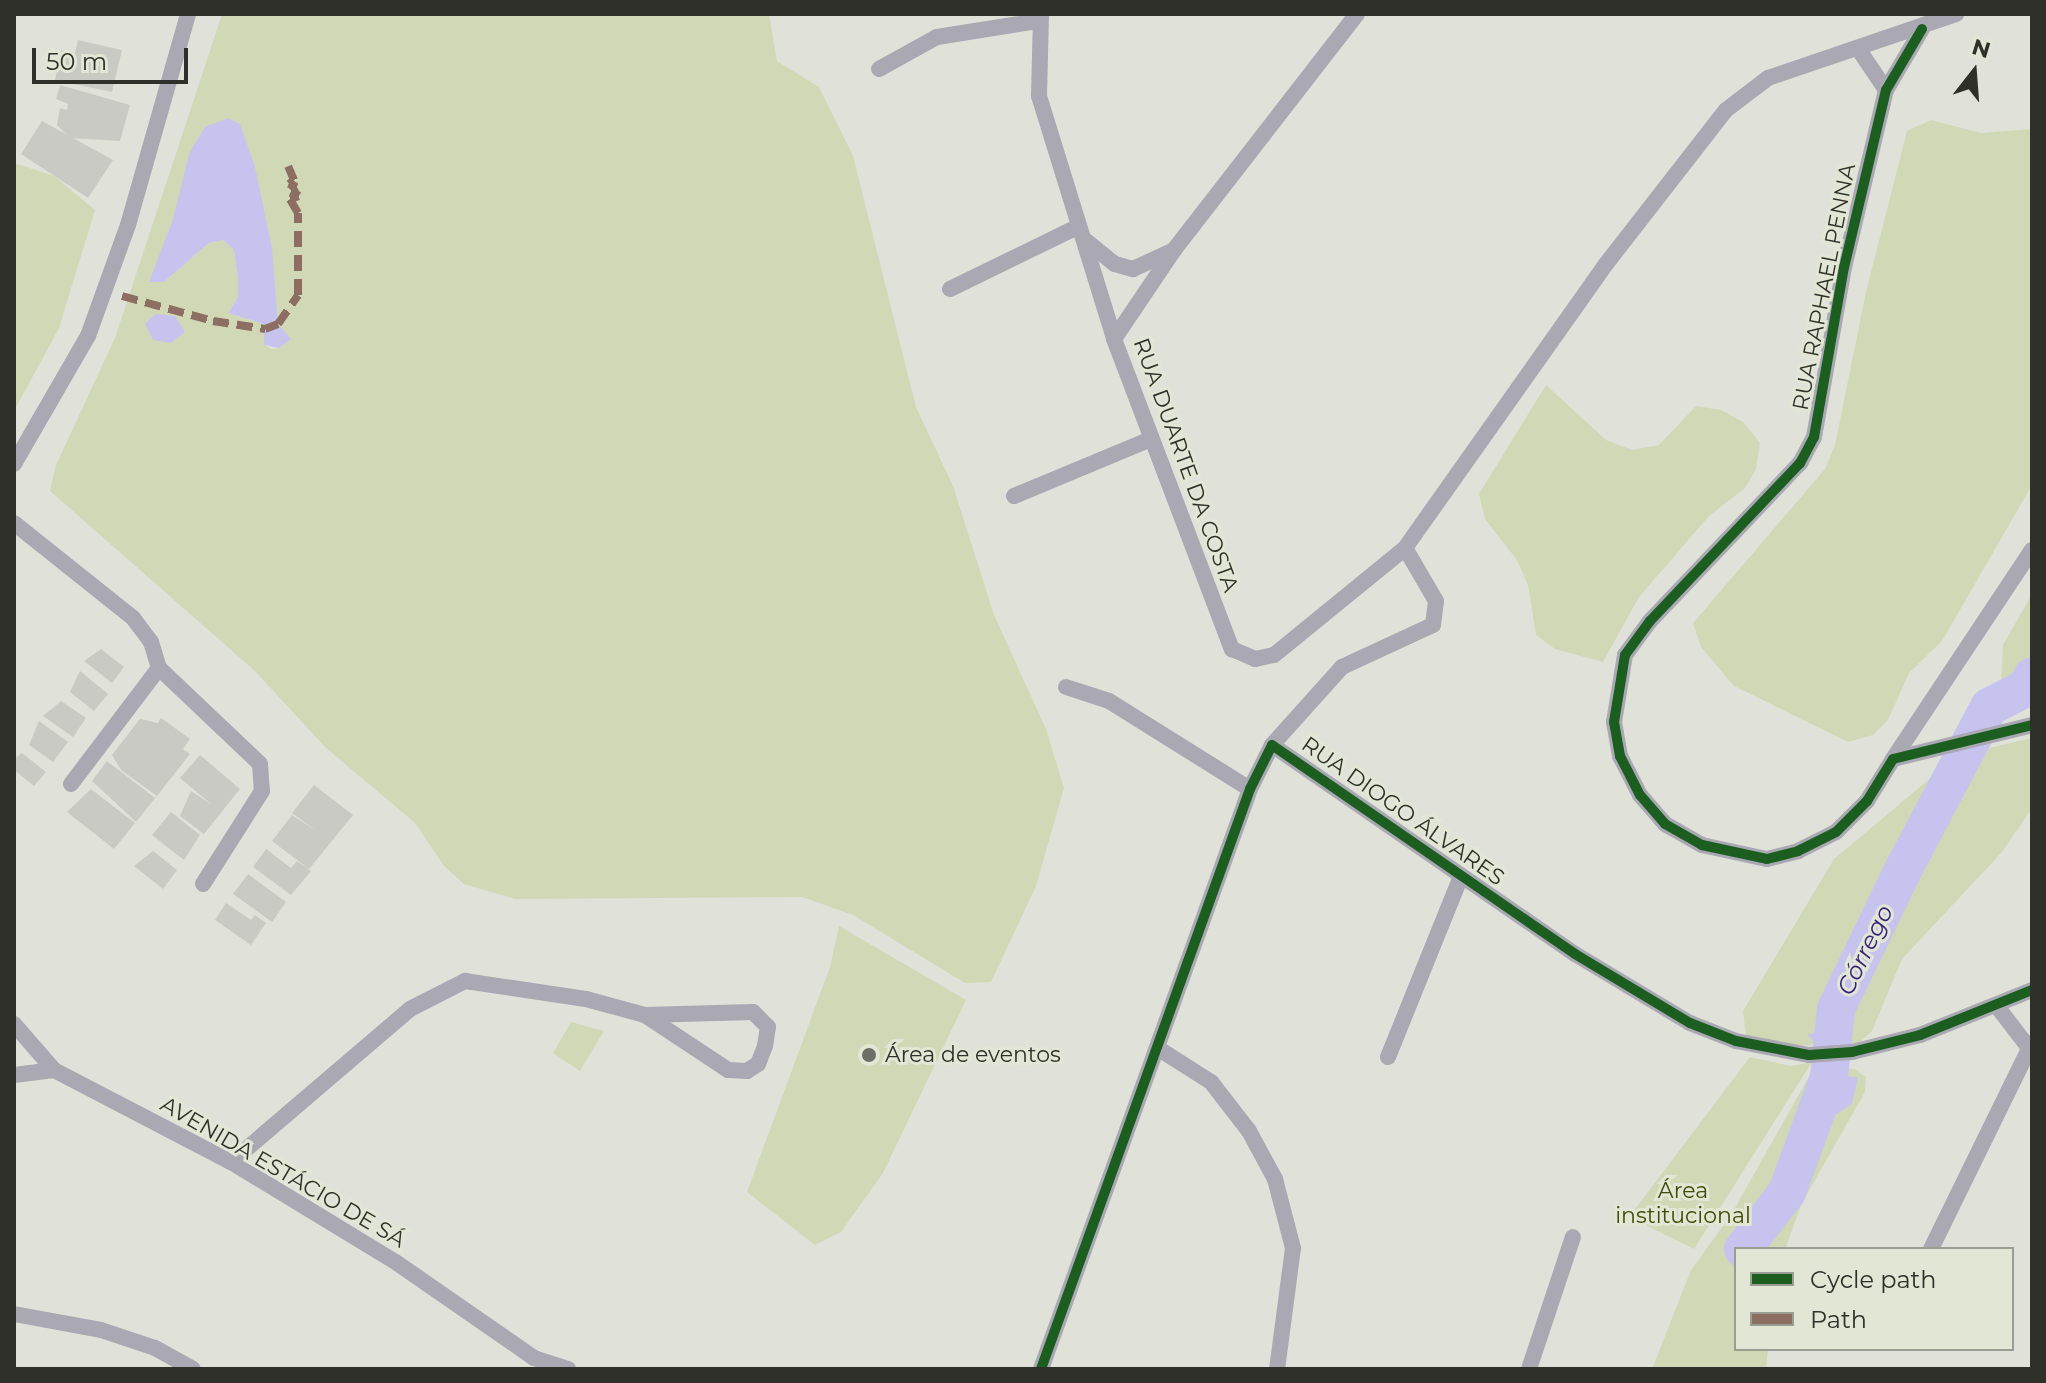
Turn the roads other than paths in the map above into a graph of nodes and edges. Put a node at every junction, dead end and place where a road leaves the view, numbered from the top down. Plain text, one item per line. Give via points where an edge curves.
1 (188, 14) edge
2 (1357, 14) edge
3 (1956, 14) edge
4 (1040, 17) edge
5 (1922, 29) junction
6 (1859, 50) junction
7 (879, 69) dead end
8 (1886, 90) junction
9 (1081, 234) junction
10 (1174, 250) junction
11 (950, 289) dead end
12 (1114, 339) junction
13 (1151, 439) junction
14 (14, 464) edge
15 (1014, 496) dead end
16 (14, 523) edge
17 (1405, 548) junction
18 (2032, 550) edge
19 (159, 668) junction
20 (1066, 687) dead end
21 (2032, 725) edge
22 (1272, 745) junction
23 (1893, 759) junction
24 (71, 784) dead end
25 (1250, 789) junction
26 (1461, 876) junction
27 (203, 884) dead end
28 (2032, 990) edge
29 (1996, 1005) junction
30 (645, 1015) junction
31 (14, 1024) edge
32 (2031, 1046) edge
33 (1159, 1049) junction
34 (1388, 1057) dead end
35 (54, 1070) junction
36 (14, 1075) edge
37 (231, 1162) junction
38 (1573, 1237) dead end
39 (1932, 1247) edge
40 (14, 1314) edge
41 (538, 1364) edge
42 (193, 1369) edge
43 (568, 1369) edge
44 (1041, 1369) edge
45 (1277, 1369) edge
46 (1529, 1369) edge

1 - 14 street via 128,225 88,336
2 - 10 street, RUA DUARTE DA COSTA
3 - 5 street, RUA DUARTE DA COSTA
4 - 7 street via 937,37
4 - 9 street via 1039,96
5 - 6 street, RUA DUARTE DA COSTA
5 - 8 street, RUA RAPHAEL PENNA
6 - 8 street
6 - 17 street, RUA DUARTE DA COSTA via 1768,78 1726,110 1606,264
8 - 23 street, RUA RAPHAEL PENNA via 1844,267 1814,437 1800,463 1650,621 1625,655 1614,722 1620,756 1665,824 1702,845 1735,855 1767,859 1836,832 1867,801
9 - 10 street via 1115,264 1133,269
9 - 11 street
9 - 12 street
10 - 12 street, RUA DUARTE DA COSTA
12 - 13 street, RUA DUARTE DA COSTA
13 - 15 street
13 - 17 street, RUA DUARTE DA COSTA via 1223,633 1243,656 1274,655
16 - 19 street via 133,618 151,642
17 - 22 street via 1436,601 1433,625 1342,667
18 - 23 street, RUA RAPHAEL PENNA
19 - 24 street
19 - 27 street via 220,721 260,764 265,777 262,791
20 - 25 street via 1109,701
21 - 23 street
22 - 25 street, RUA DIOGO ÁLVARES
22 - 26 street, RUA DIOGO ÁLVARES
25 - 33 street, RUA DIOGO ÁLVARES
26 - 29 street, RUA DIOGO ÁLVARES via 1575,954 1690,1023 1774,1051 1852,1052 1920,1035
26 - 34 street
28 - 29 street, RUA DIOGO ÁLVARES
29 - 32 street
30 - 30 street via 753,1012 768,1027 765,1046 758,1064 747,1071 728,1070
30 - 37 street via 495,982 465,981 444,988 386,1029
31 - 35 street, AVENIDA ESTÁCIO DE SÁ
32 - 39 street
33 - 44 street, RUA DIOGO ÁLVARES
33 - 45 street via 1211,1082 1249,1131 1275,1179 1293,1248
35 - 36 street
35 - 37 street, AVENIDA ESTÁCIO DE SÁ
37 - 41 street, AVENIDA ESTÁCIO DE SÁ via 397,1263
38 - 46 street
40 - 42 street via 101,1330 155,1348
41 - 43 street, AVENIDA ESTÁCIO DE SÁ

